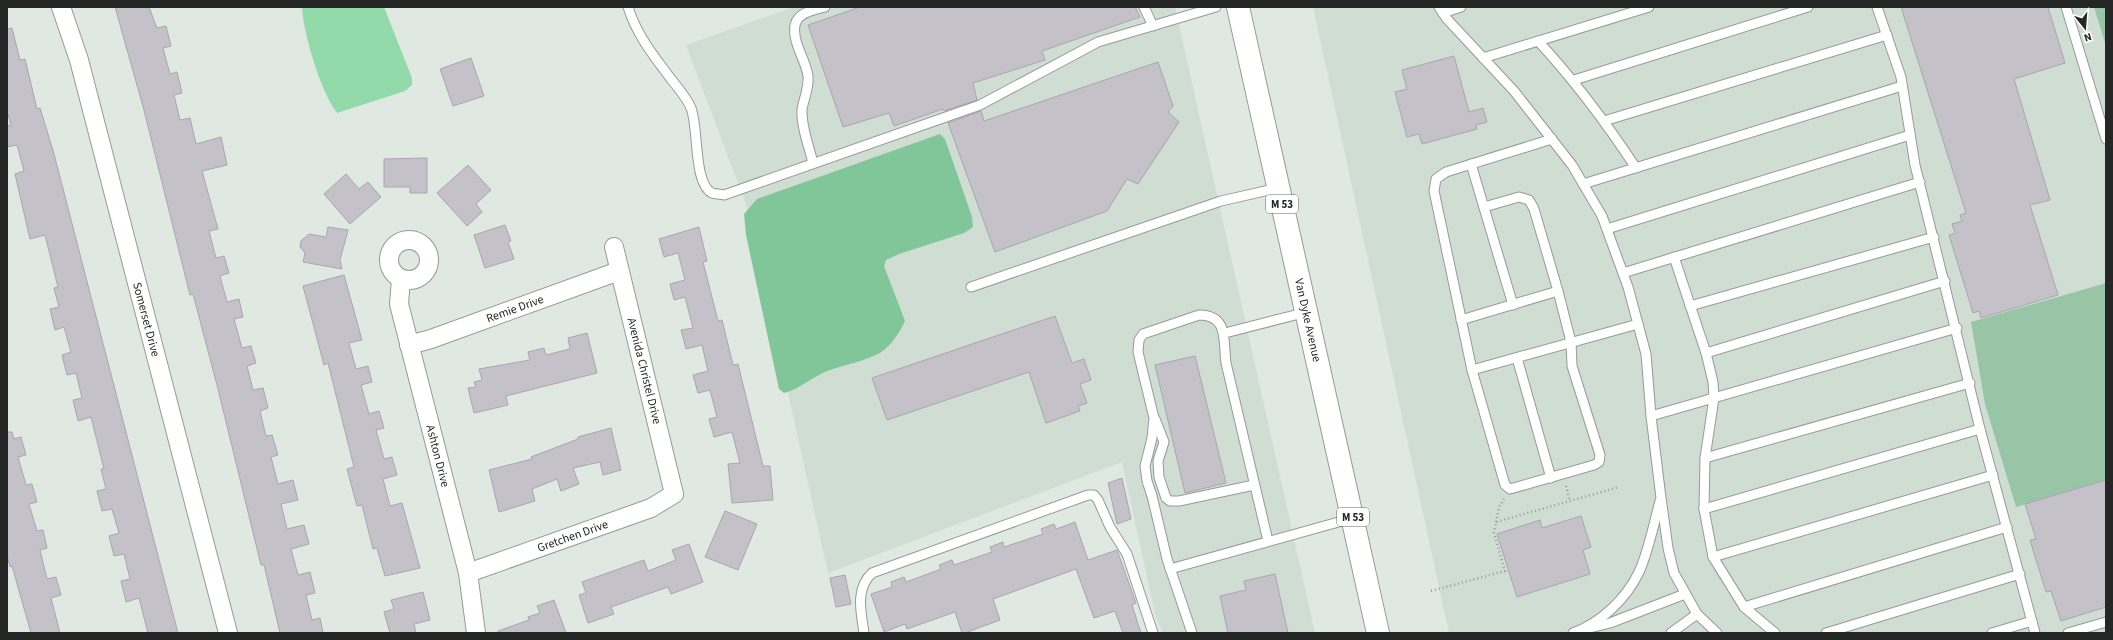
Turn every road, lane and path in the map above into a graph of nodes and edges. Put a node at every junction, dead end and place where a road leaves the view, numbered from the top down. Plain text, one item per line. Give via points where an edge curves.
1 (61, 7) edge
2 (628, 7) edge
3 (825, 7) edge
4 (1144, 7) edge
5 (1216, 7) edge
6 (1238, 7) edge
7 (1461, 7) edge
8 (1649, 7) edge
9 (1808, 7) edge
10 (1877, 7) edge
11 (2066, 7) edge
12 (1441, 10) edge
13 (1152, 26) junction
14 (1887, 35) junction
15 (1538, 41) junction
16 (1483, 58) junction
17 (1574, 80) junction
18 (1902, 86) junction
19 (1604, 121) junction
20 (1910, 135) junction
21 (1552, 139) junction
22 (2106, 139) edge
23 (813, 164) junction
24 (1471, 164) junction
25 (1636, 168) junction
26 (1920, 182) junction
27 (1583, 184) junction
28 (1278, 188) junction
29 (1484, 207) junction
30 (1607, 229) junction
31 (1934, 237) junction
32 (614, 247) dead end
33 (1674, 257) junction
34 (619, 271) junction
35 (1623, 273) junction
36 (401, 279) dead end
37 (1945, 281) junction
38 (971, 287) dead end
39 (1558, 291) junction
40 (1513, 305) junction
41 (1690, 306) junction
42 (1307, 312) junction
43 (1461, 320) junction
44 (1638, 324) junction
45 (1957, 328) junction
46 (1225, 333) junction
47 (1571, 342) junction
48 (409, 345) junction
49 (1706, 353) junction
50 (1517, 358) junction
51 (1472, 370) junction
52 (1970, 383) junction
53 (1714, 398) junction
54 (1651, 416) junction
55 (1154, 418) junction
56 (1980, 429) junction
57 (1705, 458) junction
58 (1993, 475) junction
59 (1551, 478) junction
60 (1254, 485) junction
61 (1619, 487) dead end
62 (1510, 489) junction
63 (674, 494) joint
64 (1661, 498) junction
65 (1704, 509) junction
66 (1353, 518) junction
67 (1496, 522) junction
68 (2007, 527) junction
69 (1268, 541) junction
70 (1713, 556) junction
71 (1170, 569) junction
72 (468, 573) junction
73 (2020, 574) junction
74 (1431, 591) dead end
75 (1685, 594) junction
76 (1744, 607) junction
77 (1697, 614) junction
78 (2032, 621) junction
79 (2106, 622) edge
80 (1585, 629) junction
81 (228, 633) edge
82 (476, 633) edge
83 (864, 633) edge
84 (1153, 633) edge
85 (1192, 633) edge
86 (1378, 633) edge
87 (1573, 633) edge
88 (1671, 633) edge
89 (1717, 633) edge
90 (1775, 633) edge
91 (1826, 633) edge
92 (1992, 633) edge
93 (2035, 633) edge
94 (2068, 633) edge

1 - 81 street, Somerset Drive via 79,60
2 - 23 lane via 640,36 691,109 696,127 700,173 704,186 712,193 724,195
3 - 23 lane via 802,14 795,25 796,37 808,75 802,122
4 - 13 lane
5 - 13 lane
6 - 28 main road, Van Dyke Avenue / M 53
7 - 12 lane
8 - 15 lane
9 - 17 lane
10 - 14 lane
11 - 22 lane
12 - 16 lane
13 - 23 lane via 1098,42 980,105
14 - 18 lane
14 - 19 lane
15 - 16 lane
15 - 17 lane
16 - 21 lane via 1514,91
17 - 19 lane
18 - 20 lane
18 - 25 lane
19 - 25 lane
20 - 26 lane
20 - 30 lane
21 - 24 lane
21 - 27 lane
24 - 29 lane
24 - 43 lane via 1446,172 1436,179 1434,191
25 - 27 lane
26 - 31 lane
26 - 33 lane
27 - 30 lane
28 - 38 lane via 1221,201
28 - 42 main road, Van Dyke Avenue / M 53
29 - 39 lane via 1519,197 1529,200 1534,209
29 - 40 lane
30 - 35 lane
31 - 37 lane
31 - 41 lane
32 - 34 street, Avenida Christel Drive
33 - 35 lane
33 - 41 lane
34 - 48 street, Remie Drive
34 - 63 street, Avenida Christel Drive
35 - 44 lane
36 - 48 street, Ashton Drive via 399,304
37 - 45 lane
37 - 49 lane
39 - 40 lane
39 - 47 lane
40 - 43 lane
41 - 49 lane
42 - 46 lane
42 - 66 main road, Van Dyke Avenue / M 53
43 - 51 lane
44 - 47 lane
44 - 54 lane via 1646,354
45 - 52 lane
45 - 53 lane
46 - 55 lane via 1214,318 1199,315 1143,334 1139,340 1138,352
46 - 60 lane via 1226,363
47 - 50 lane
47 - 59 lane via 1572,366 1600,455 1599,462 1594,466
48 - 72 street, Ashton Drive
49 - 53 lane
50 - 51 lane
50 - 59 lane
51 - 62 lane via 1505,485
52 - 56 lane
52 - 57 lane
53 - 54 lane
53 - 57 lane
54 - 64 lane
55 - 60 lane via 1164,442 1158,461 1159,477 1166,498 1170,501
55 - 71 lane via 1152,438 1144,466
56 - 58 lane
56 - 65 lane
57 - 65 lane
58 - 68 lane
58 - 70 lane
59 - 62 lane
60 - 69 lane
61 - 67 path
62 - 67 path via 1499,507
63 - 72 street, Gretchen Drive via 651,508
64 - 75 lane via 1674,573
64 - 80 lane via 1639,572 1615,607
65 - 70 lane
66 - 69 lane
66 - 86 main road, Van Dyke Avenue / M 53
67 - 74 path via 1494,533 1506,571
68 - 73 lane
68 - 76 lane
69 - 71 lane
70 - 76 lane
71 - 85 lane
72 - 82 street, Ashton Drive
73 - 78 lane
73 - 91 lane
75 - 77 lane
75 - 80 lane via 1610,623
76 - 90 lane
77 - 88 lane
77 - 89 lane
78 - 92 lane
78 - 93 lane
79 - 94 lane
80 - 87 lane
83 - 84 lane via 860,592 864,580 872,573 1094,495 1127,554

